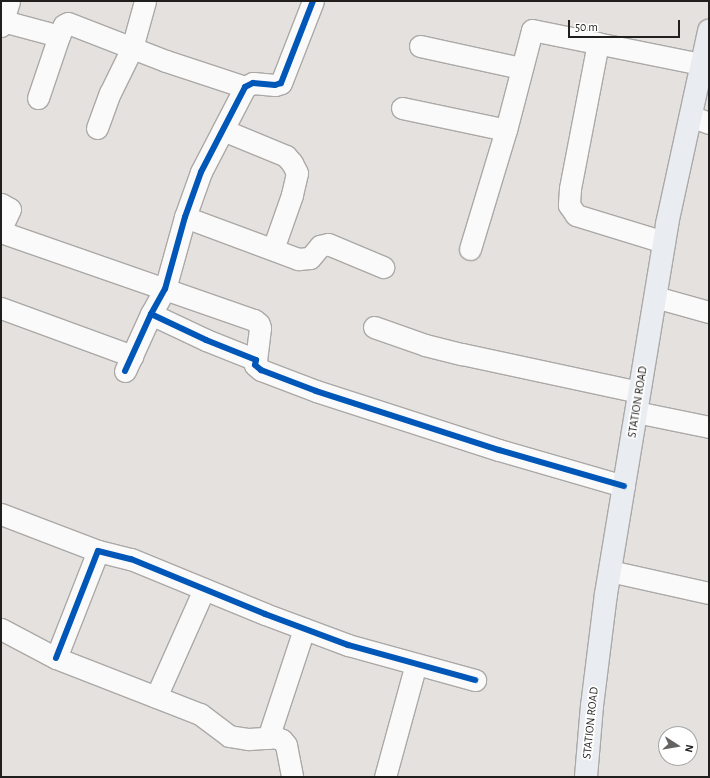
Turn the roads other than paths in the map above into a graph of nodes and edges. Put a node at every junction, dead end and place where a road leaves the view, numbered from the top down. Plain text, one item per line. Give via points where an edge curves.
1 (9, 1) edge
2 (145, 1) edge
3 (314, 1) edge
4 (2, 24) edge
5 (708, 35) edge
6 (59, 36) junction
7 (598, 43) junction
8 (420, 46) dead end
9 (132, 48) junction
10 (701, 64) junction
11 (522, 68) junction
12 (245, 88) junction
13 (38, 98) dead end
14 (402, 108) dead end
15 (699, 120) edge
16 (97, 128) dead end
17 (223, 130) junction
18 (506, 130) junction
19 (1, 204) edge
20 (185, 217) junction
21 (1, 228) edge
22 (1, 232) edge
23 (664, 242) junction
24 (273, 249) junction
25 (470, 249) dead end
26 (383, 267) dead end
27 (165, 289) junction
28 (655, 297) junction
29 (1, 308) edge
30 (709, 312) edge
31 (151, 314) junction
32 (374, 327) dead end
33 (256, 360) junction
34 (638, 402) junction
35 (709, 427) edge
36 (624, 486) junction
37 (1, 514) edge
38 (98, 551) junction
39 (610, 571) junction
40 (204, 589) junction
41 (709, 593) edge
42 (1, 629) edge
43 (304, 629) junction
44 (56, 658) junction
45 (416, 664) junction
46 (475, 680) dead end
47 (156, 697) junction
48 (268, 738) junction
49 (292, 777) edge
50 (385, 777) edge
51 (586, 777) edge

1 - 4 street
2 - 9 street
3 - 12 street via 281,83 275,86 253,83
4 - 6 street
5 - 10 main road, STATION ROAD
6 - 9 street via 64,24 68,23
6 - 13 street
7 - 10 street
7 - 11 street via 532,30
7 - 23 street via 569,205 576,215
8 - 11 street
9 - 12 street
9 - 16 street via 110,93
10 - 15 main road, STATION ROAD
11 - 18 street
12 - 17 street
14 - 18 street
15 - 23 main road, STATION ROAD
17 - 20 street via 201,172
17 - 24 street via 286,156 297,173
18 - 25 street
19 - 21 street via 10,209
20 - 24 street
20 - 27 street
22 - 27 street
23 - 28 main road, STATION ROAD
24 - 26 street via 305,260 320,246 328,244
27 - 31 street
27 - 33 street via 257,322 260,328
28 - 30 street
28 - 34 main road, STATION ROAD
29 - 31 street via 129,364
31 - 33 street
32 - 34 street via 433,347
33 - 36 street via 255,365 261,370 316,391 499,450
34 - 35 street
34 - 36 main road, STATION ROAD
36 - 39 main road, STATION ROAD
37 - 38 street
38 - 40 street via 130,559
38 - 44 street
39 - 41 street
39 - 51 main road, STATION ROAD via 592,706
40 - 43 street
40 - 47 street
42 - 44 street
43 - 45 street via 348,645
43 - 48 street
44 - 47 street
45 - 46 street
45 - 50 street
47 - 48 street via 200,714 229,736
48 - 49 street via 275,737 286,745

